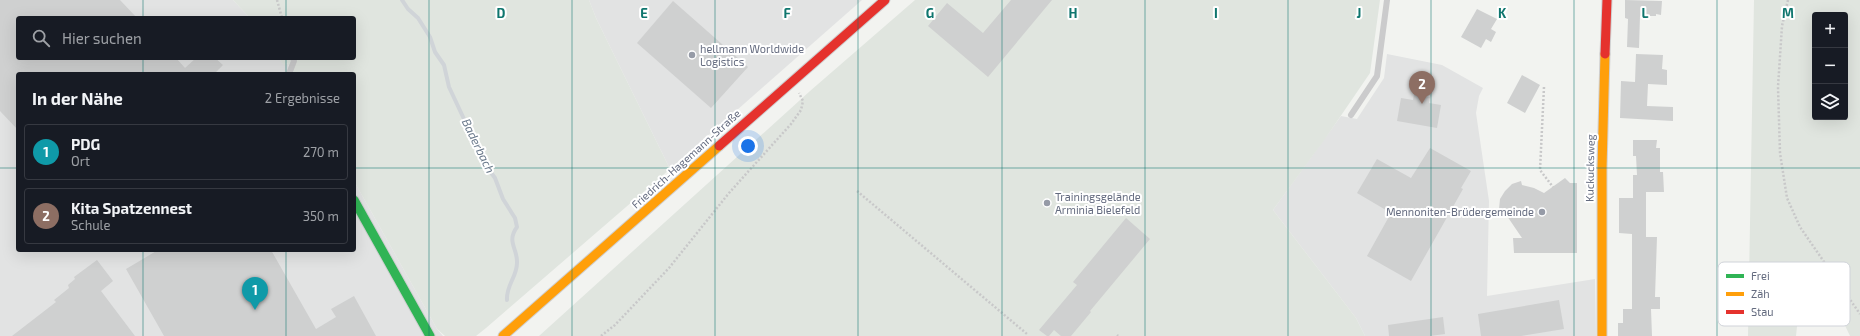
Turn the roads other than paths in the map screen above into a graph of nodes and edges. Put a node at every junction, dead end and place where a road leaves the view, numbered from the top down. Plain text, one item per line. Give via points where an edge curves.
1 (885, 0) edge
2 (1387, 0) edge
3 (1607, 0) edge
4 (294, 60) edge
5 (290, 72) edge
6 (1351, 115) dead end
7 (356, 204) edge
8 (430, 336) edge
9 (503, 336) edge
10 (1602, 336) edge

1 - 9 street, Friedrich-Hagemann-Straße
2 - 6 lane via 1377,76
3 - 10 street, Kuckucksweg via 1602,168
4 - 5 lane
7 - 8 street

